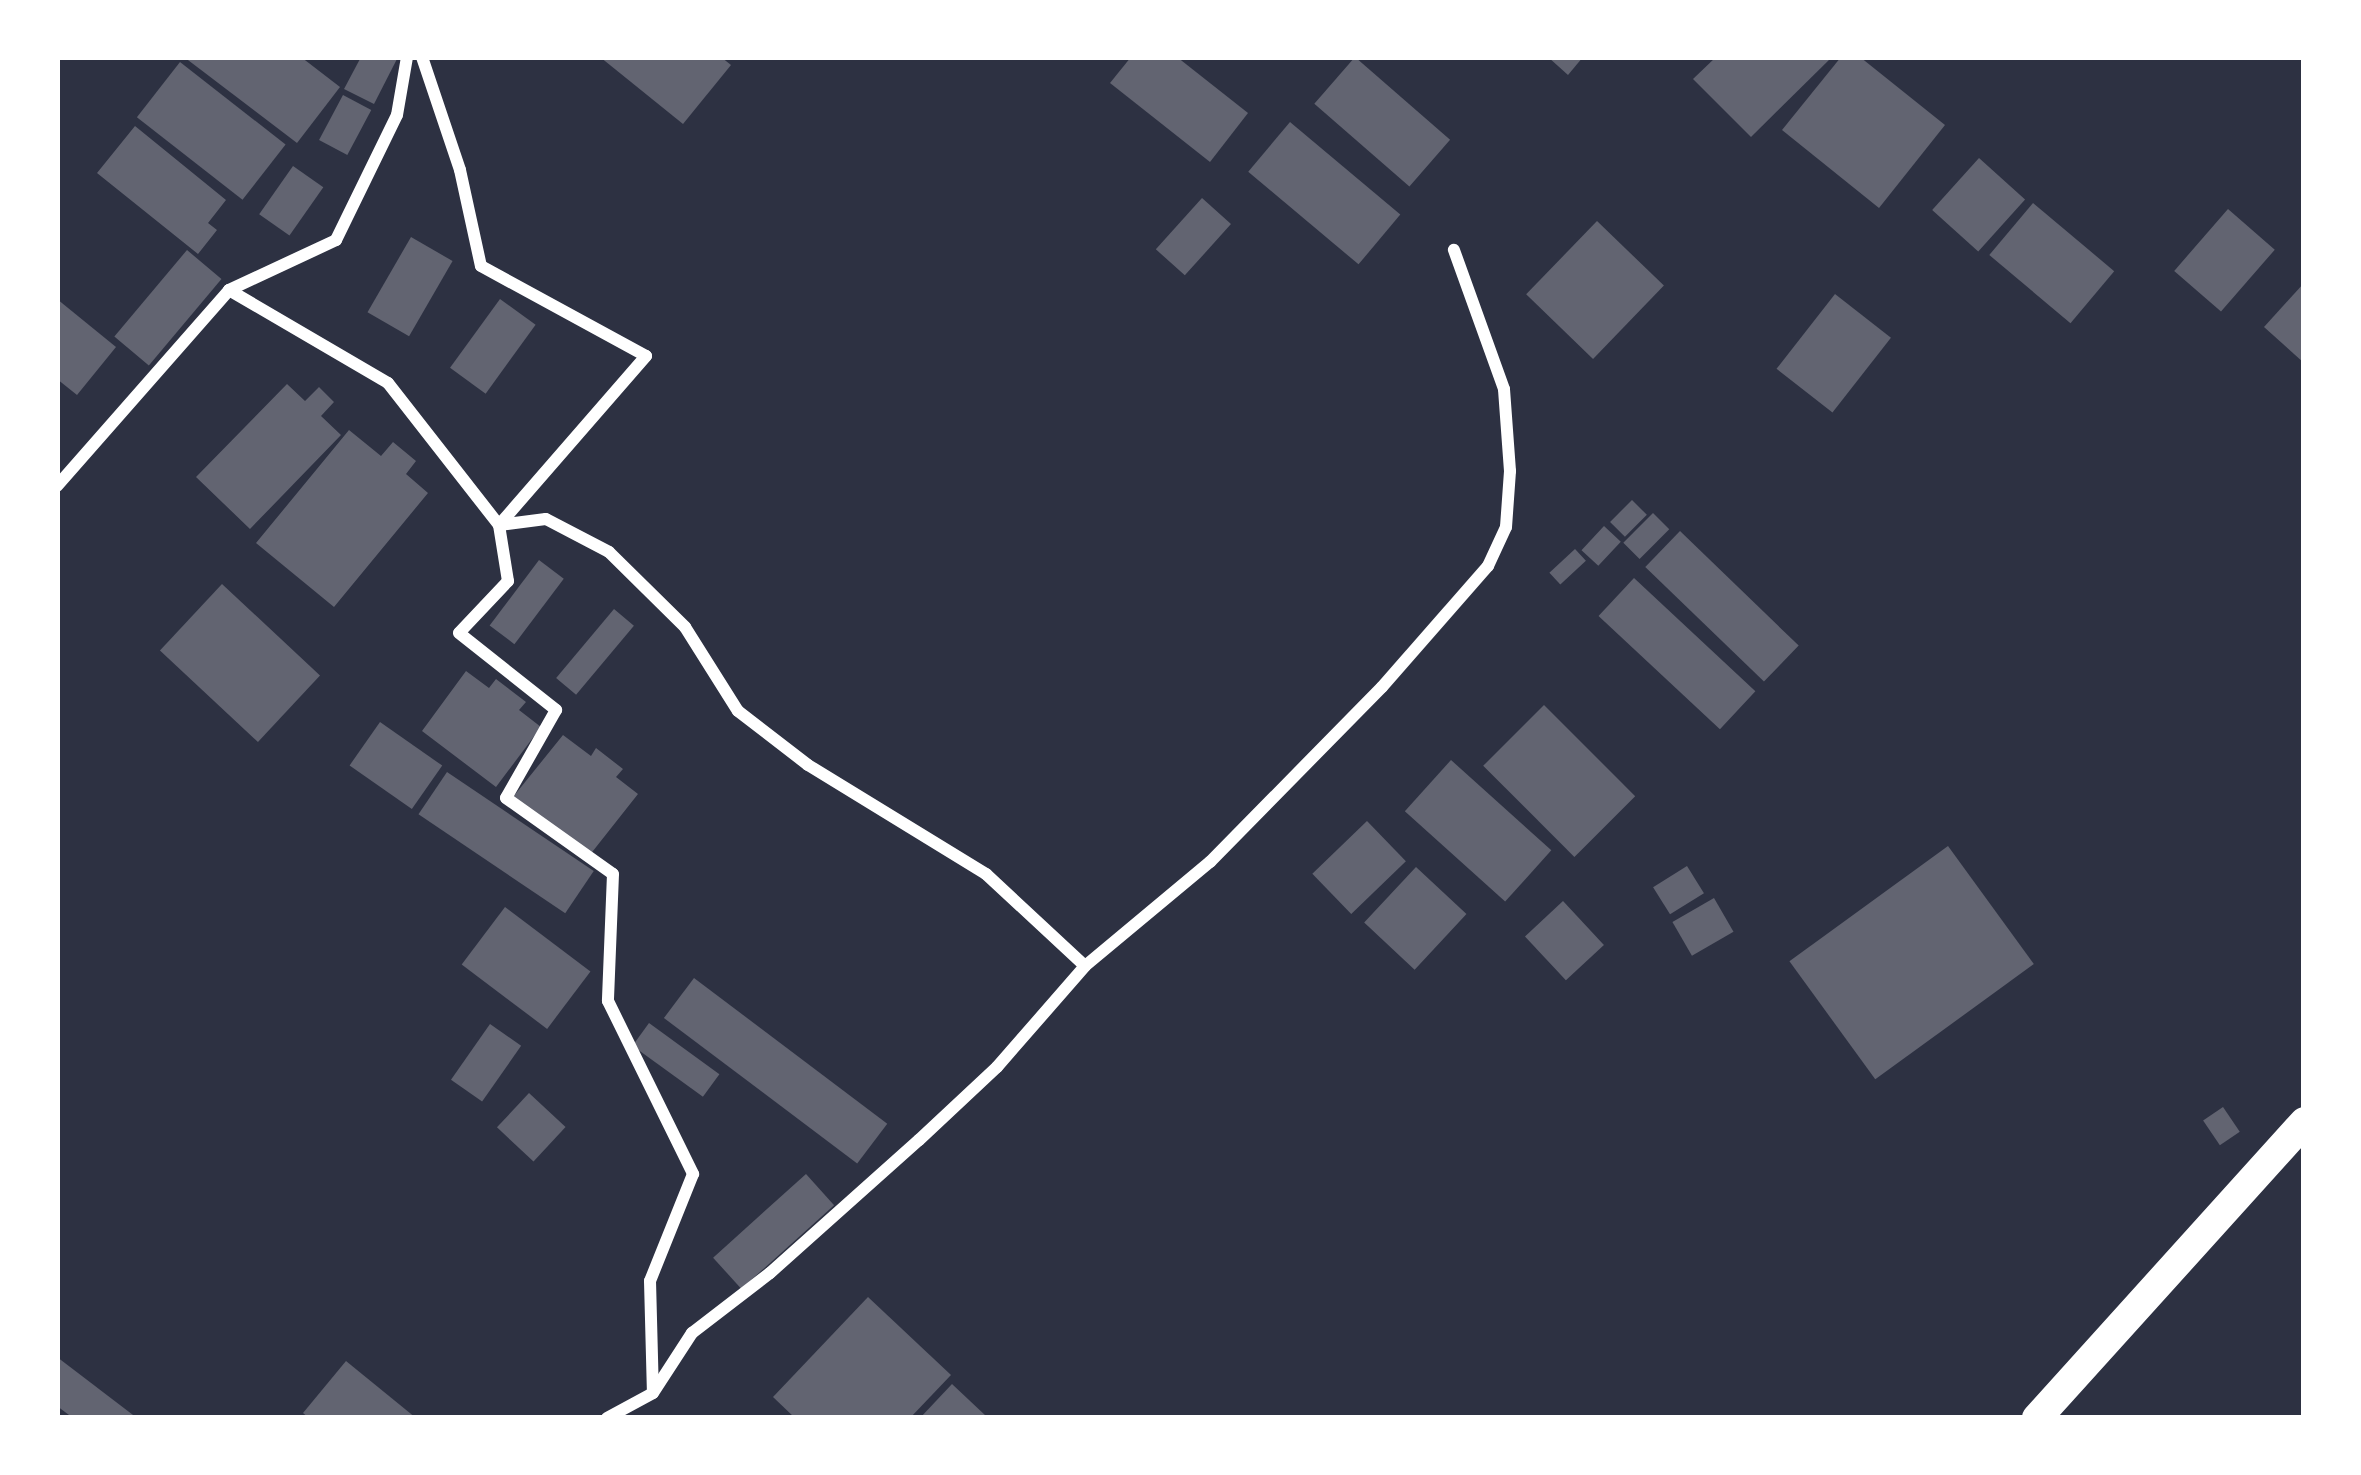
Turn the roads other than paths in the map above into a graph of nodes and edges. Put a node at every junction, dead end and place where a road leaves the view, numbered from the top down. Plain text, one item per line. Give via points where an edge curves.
1 (407, 57) edge
2 (422, 57) edge
3 (1454, 250) dead end
4 (229, 290) junction
5 (57, 486) edge
6 (500, 525) junction
7 (1085, 966) junction
8 (2304, 1122) edge
9 (653, 1393) junction
10 (607, 1418) edge
11 (2037, 1418) edge

1 - 4 street via 397,115 336,240
2 - 6 street via 481,266 646,356
3 - 7 street via 1504,389 1506,527 1488,566 1210,862
4 - 5 street
4 - 6 street via 388,383
6 - 7 street via 546,519 609,553 685,627 738,711 808,765 986,874
6 - 9 street via 508,581 459,633 556,710 506,798 613,874 608,1001 693,1174 650,1281
7 - 9 street via 920,1140 692,1333
8 - 11 main road
9 - 10 street

